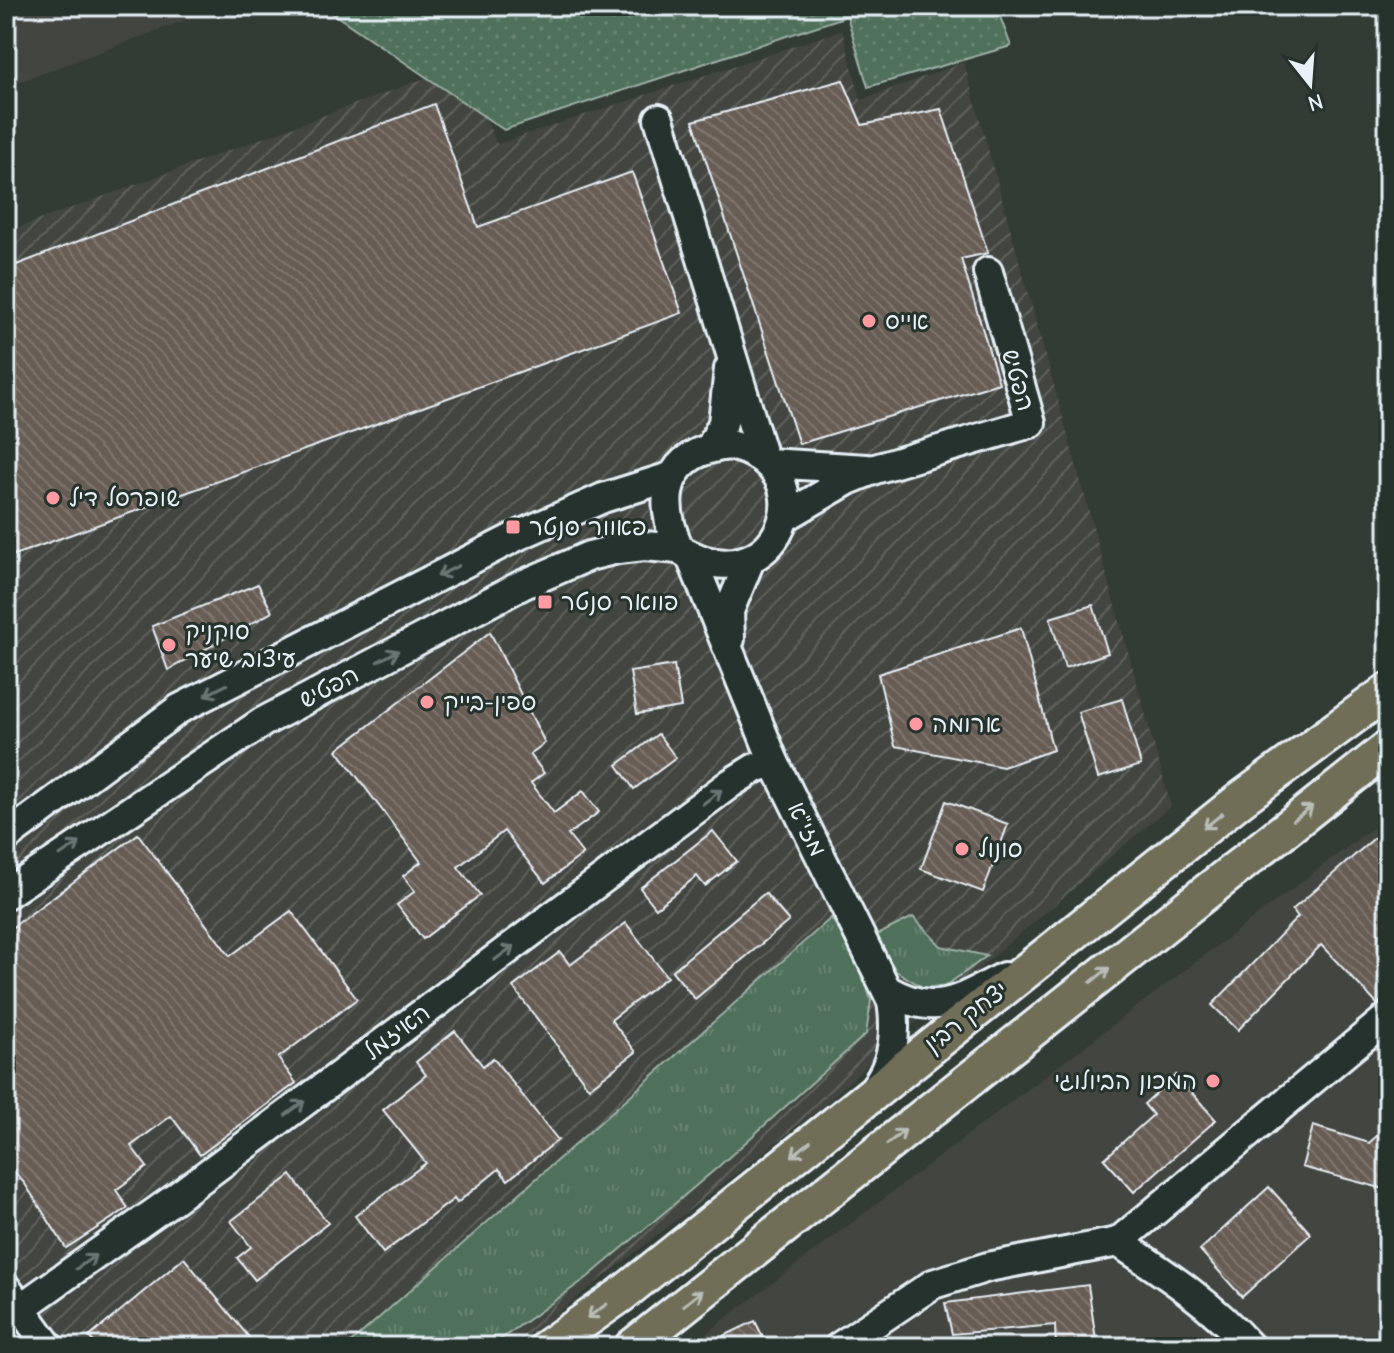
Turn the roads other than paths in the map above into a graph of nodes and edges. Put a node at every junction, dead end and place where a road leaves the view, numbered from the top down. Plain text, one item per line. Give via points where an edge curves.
1 (659, 119) dead end
2 (988, 272) dead end
3 (730, 356) junction
4 (711, 447) junction
5 (765, 460) junction
6 (875, 469) junction
7 (673, 476) junction
8 (785, 517) junction
9 (684, 552) junction
10 (750, 560) junction
11 (735, 663) junction
12 (1388, 691) edge
13 (1388, 748) edge
14 (774, 762) junction
15 (6, 837) edge
16 (6, 894) edge
17 (1037, 961) junction
18 (887, 990) junction
19 (1388, 1017) edge
20 (869, 1094) junction
21 (1118, 1242) junction
22 (14, 1298) edge
23 (49, 1347) edge
24 (547, 1347) edge
25 (632, 1347) edge
26 (839, 1347) edge
27 (1250, 1347) edge

1 - 3 street
2 - 6 street, הפטיש via 1031,423
3 - 4 street via 726,407
3 - 5 street
4 - 5 street via 747,449
4 - 7 street via 682,464
5 - 6 street, הפטיש
5 - 8 street via 783,487
6 - 8 street, הפטיש
7 - 9 street via 666,512
7 -> 15 street, הפטיש via 603,498 517,536 179,709
8 - 10 street via 772,542
9 - 10 street via 719,565
9 - 11 street, מזי"א
16 -> 9 street, הפטיש via 263,722 522,585 618,549 644,546
10 - 11 street, מזי"א via 729,611
11 - 14 street, מזי"א
12 -> 17 main road, יצחק רבין via 1241,799
25 -> 13 main road, יצחק רבין
14 - 18 street, מזי"א
22 -> 14 street, האיזמל via 174,1199 731,783
17 - 18 street via 937,1006 905,1001
17 - 20 main road, יצחק רבין
18 - 20 street, מזי"א via 894,1045
19 - 21 street
20 -> 24 main road, יצחק רבין via 621,1295
21 - 26 street via 988,1267 933,1284
21 - 27 street via 1192,1293
22 - 23 street

